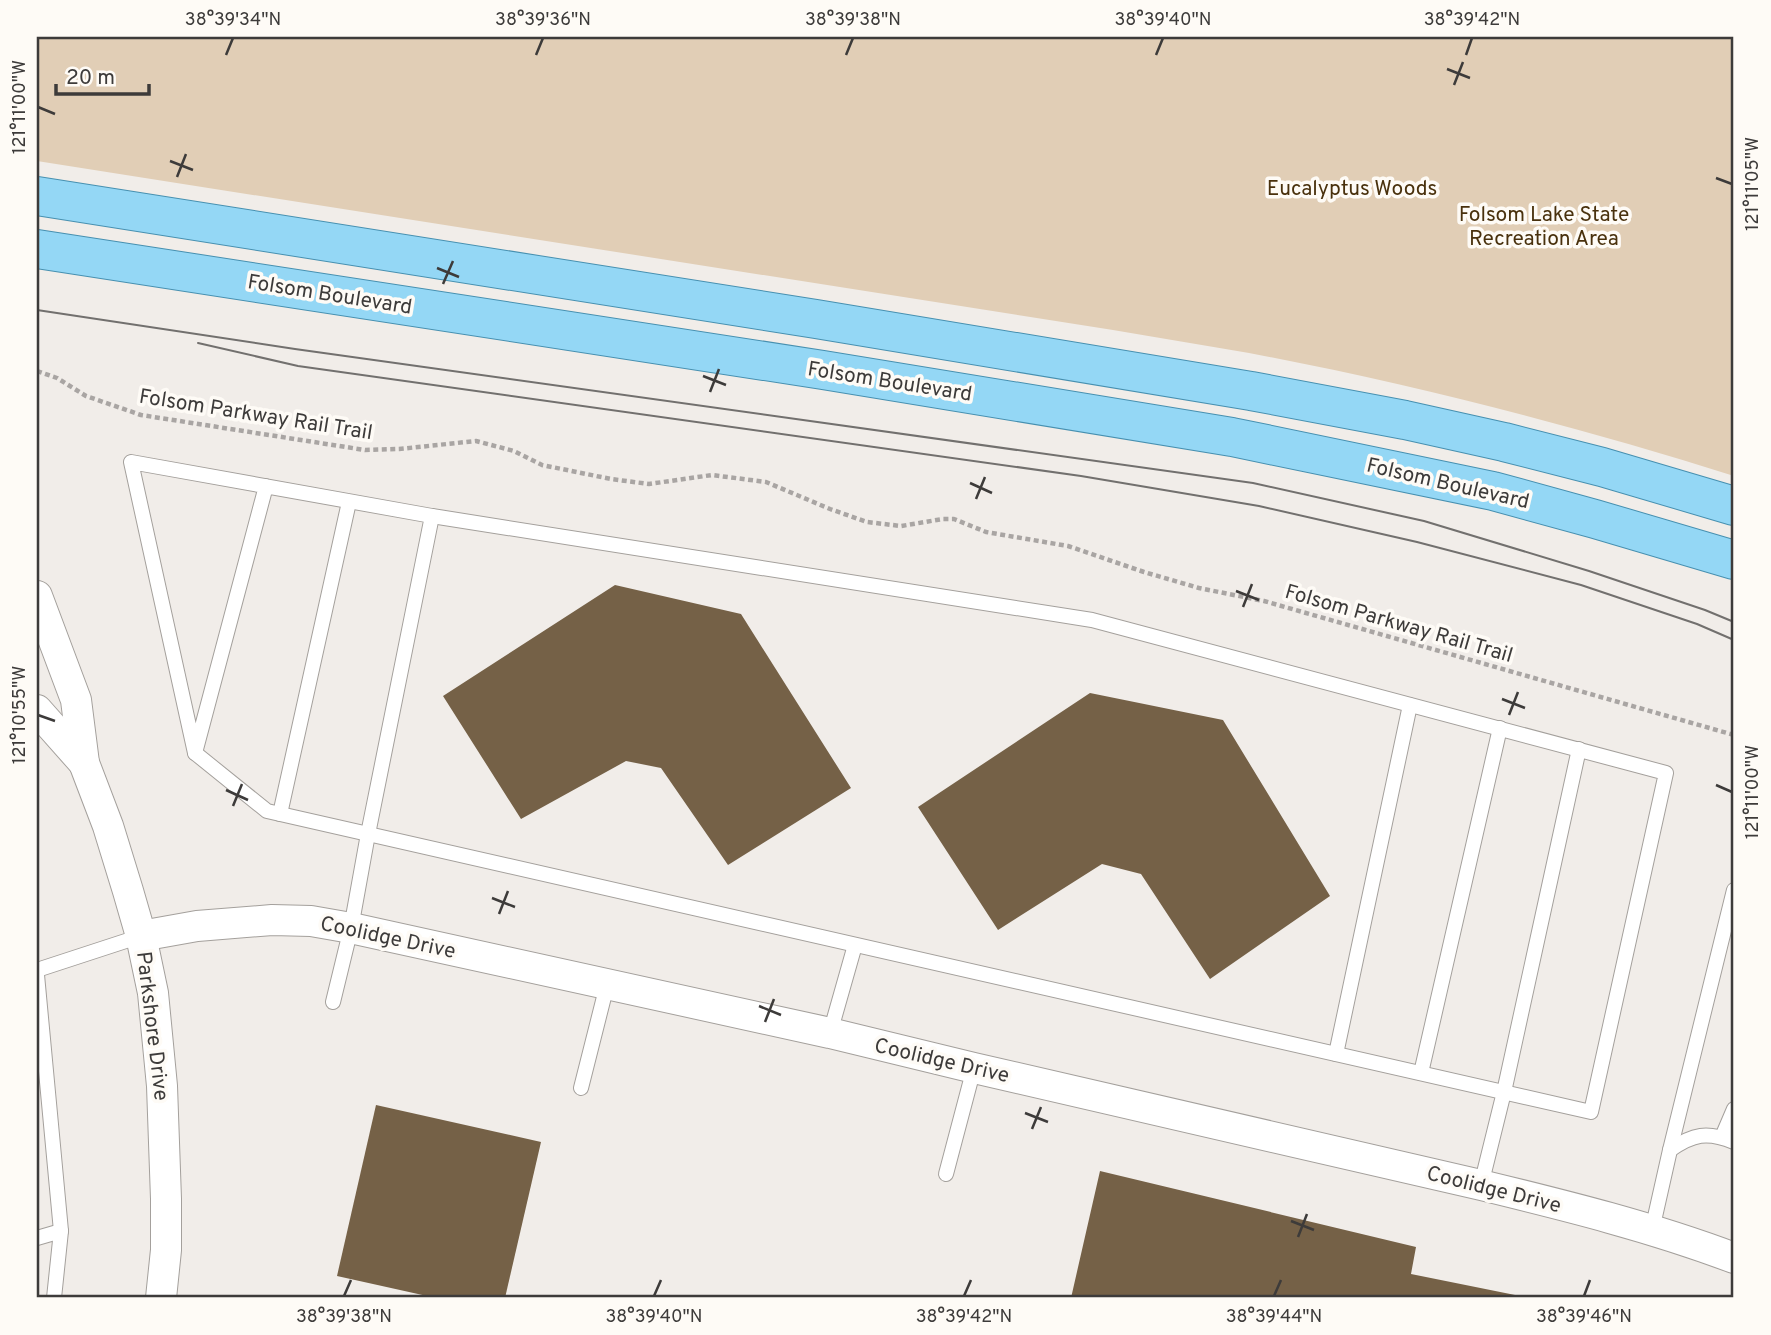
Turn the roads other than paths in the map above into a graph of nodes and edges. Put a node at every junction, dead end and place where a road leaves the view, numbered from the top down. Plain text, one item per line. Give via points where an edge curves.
1 (37, 196) edge
2 (37, 249) edge
3 (266, 486) junction
4 (349, 502) junction
5 (1734, 506) edge
6 (432, 516) junction
7 (1734, 560) edge
8 (37, 596) edge
9 (1410, 705) junction
10 (37, 710) edge
11 (1500, 728) junction
12 (1579, 749) junction
13 (195, 753) junction
14 (84, 763) junction
15 (280, 814) junction
16 (368, 834) junction
17 (1734, 890) edge
18 (351, 928) junction
19 (141, 936) junction
20 (855, 945) junction
21 (37, 973) edge
22 (607, 985) junction
23 (333, 1002) dead end
24 (830, 1033) junction
25 (1336, 1054) junction
26 (974, 1068) junction
27 (1421, 1073) junction
28 (581, 1087) dead end
29 (1504, 1092) junction
30 (1734, 1109) edge
31 (1728, 1140) edge
32 (1670, 1150) junction
33 (946, 1174) dead end
34 (1481, 1185) junction
35 (1652, 1230) junction
36 (61, 1231) junction
37 (37, 1238) edge
38 (1734, 1258) edge
39 (54, 1298) edge
40 (161, 1298) edge

1 - 5 main road via 1251,391 1504,442
2 - 7 main road, Folsom Boulevard via 1232,437 1493,491
3 - 4 lane
3 - 13 lane
3 - 13 lane via 131,462
4 - 6 lane
4 - 15 lane
6 - 9 lane via 1092,620
6 - 16 lane
8 - 14 street, Parkshore Drive via 76,700
9 - 11 lane
9 - 25 lane
10 - 14 street, Parkshore Drive
11 - 12 lane
11 - 27 lane
12 - 29 lane
12 - 29 lane via 1666,773 1591,1112
13 - 15 lane via 267,811
14 - 19 street, Parkshore Drive
15 - 16 lane
16 - 18 lane
16 - 20 lane
17 - 32 lane
18 - 19 street, Coolidge Drive via 272,920
18 - 22 street, Coolidge Drive
18 - 23 lane
19 - 21 lane
19 - 40 street, Parkshore Drive via 153,993 162,1086 166,1250
20 - 24 lane
20 - 25 lane
21 - 36 lane
22 - 24 street, Coolidge Drive
22 - 28 lane
24 - 26 street, Coolidge Drive
25 - 27 lane
26 - 33 lane
26 - 34 street, Coolidge Drive
27 - 29 lane
29 - 34 lane
30 - 31 lane
31 - 32 lane via 1694,1136
32 - 35 lane
34 - 35 street, Coolidge Drive
35 - 38 street, Coolidge Drive
36 - 37 lane
36 - 39 lane

